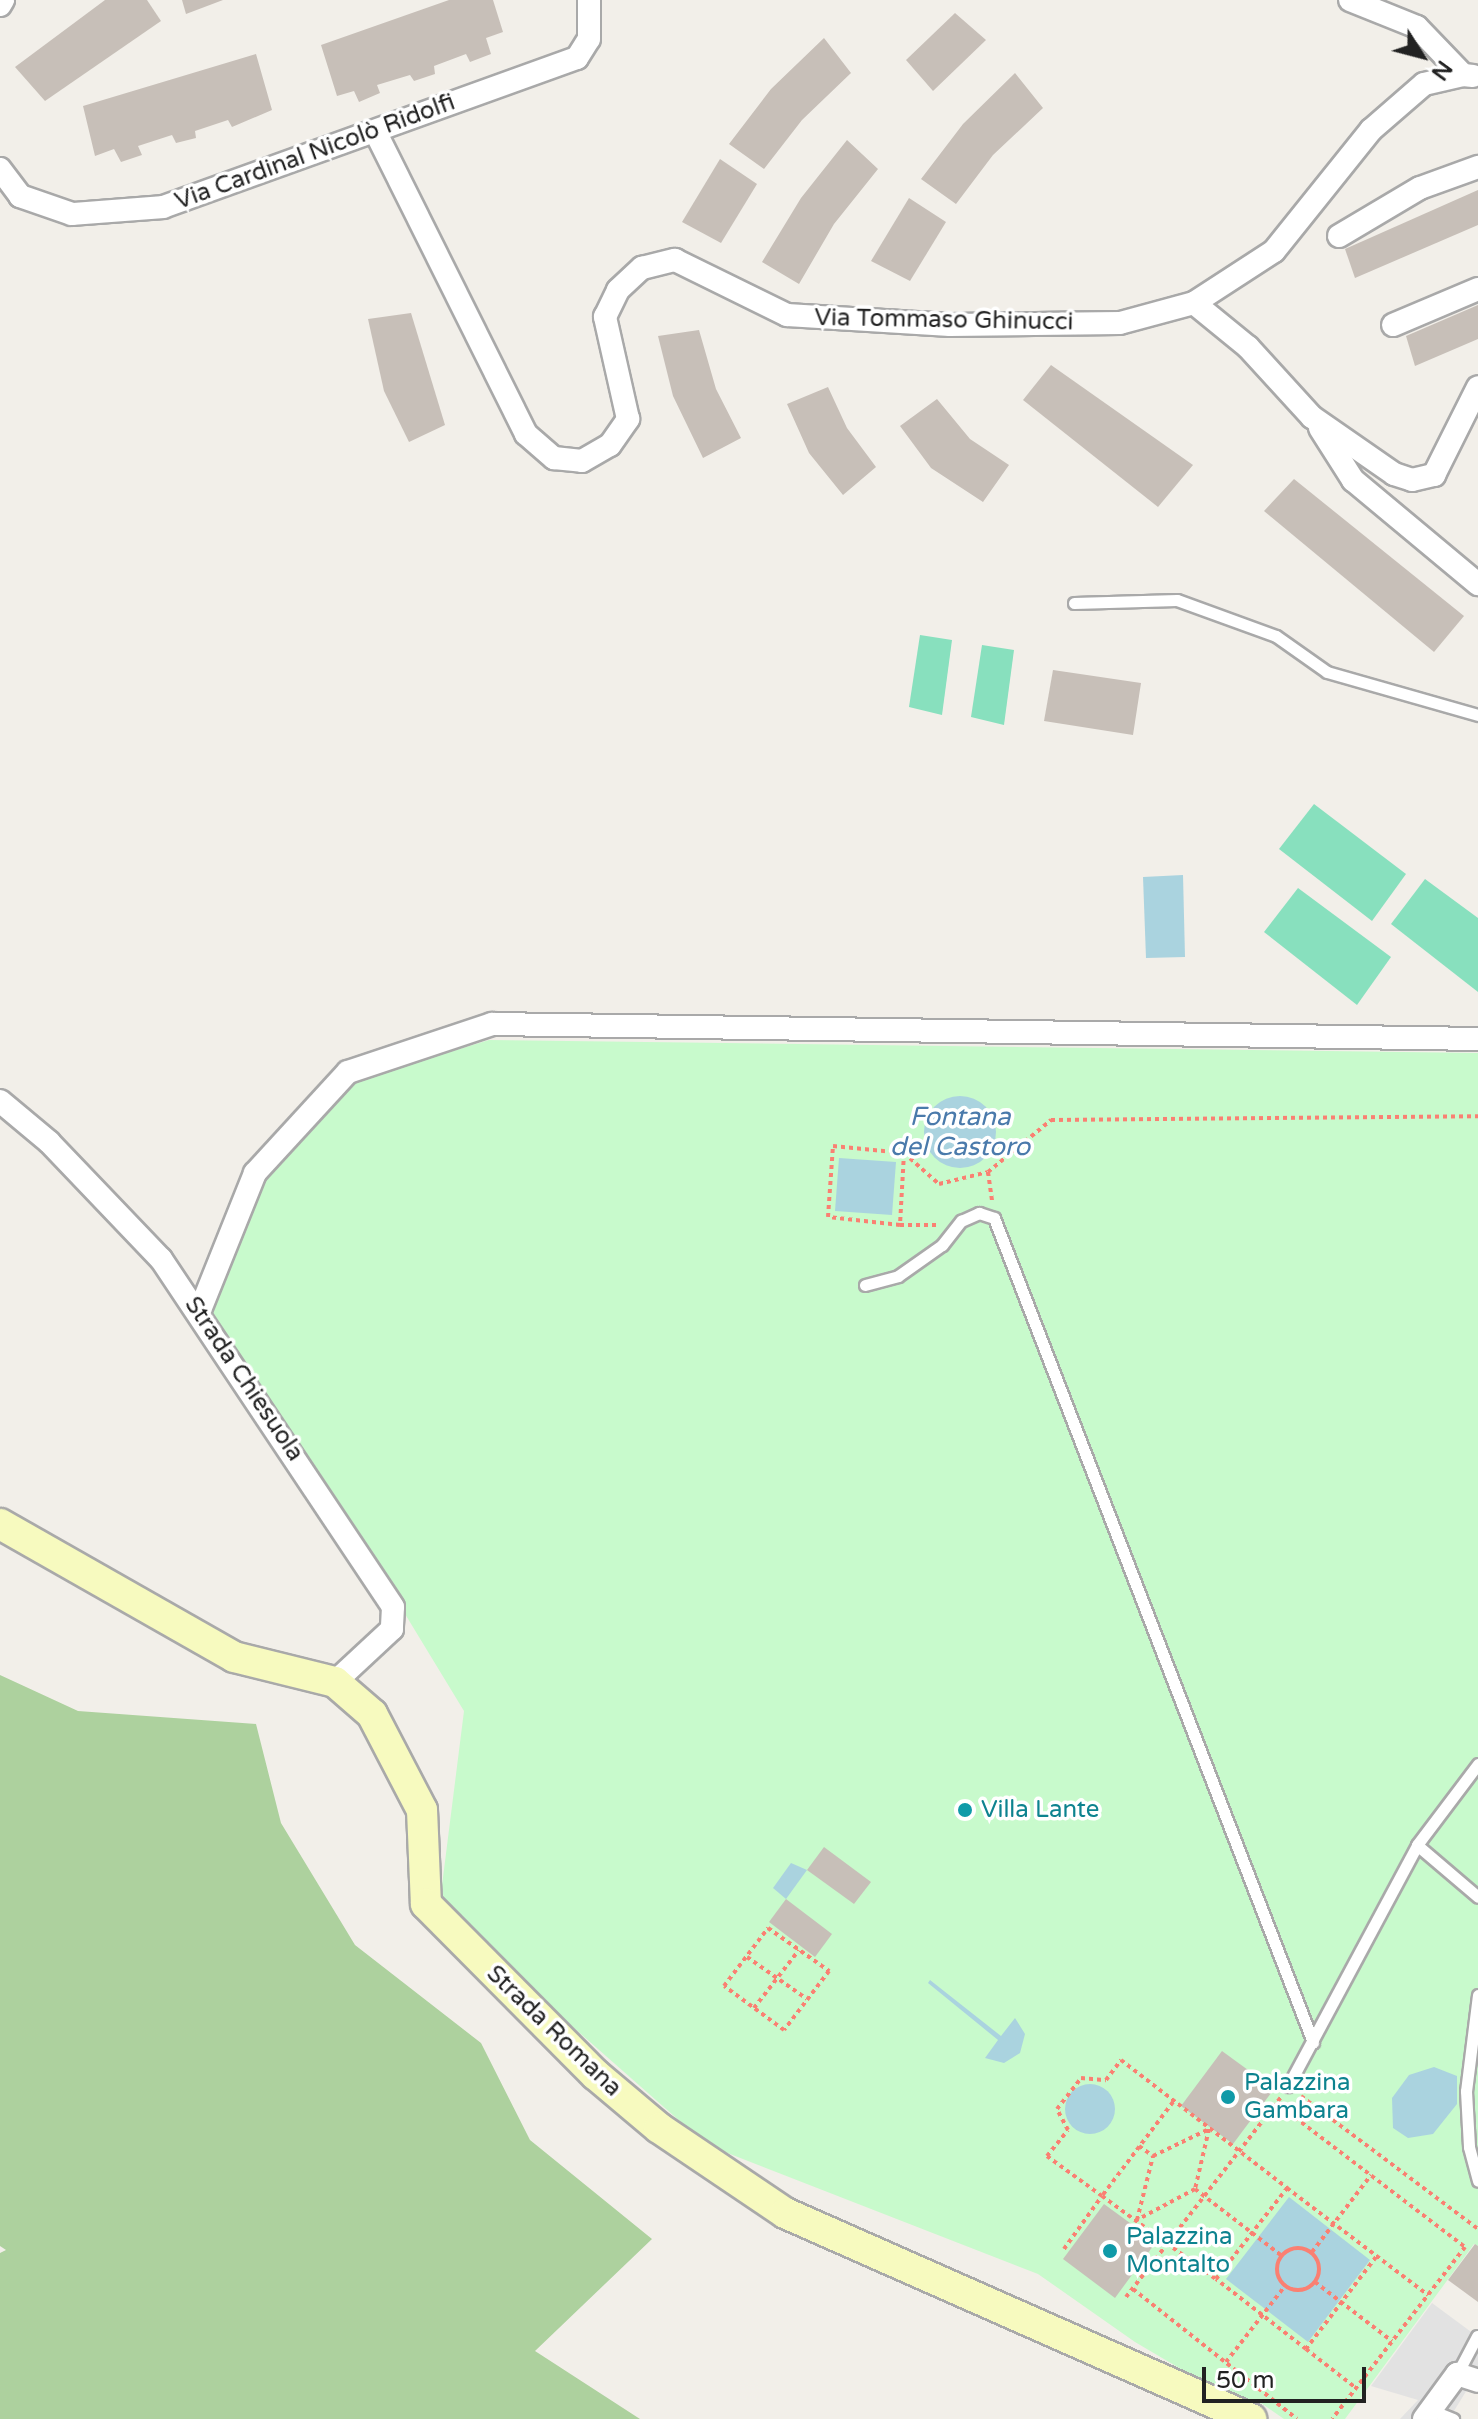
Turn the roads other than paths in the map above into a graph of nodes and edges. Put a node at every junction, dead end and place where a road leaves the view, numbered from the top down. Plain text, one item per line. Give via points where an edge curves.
1 (589, 0) edge
2 (1350, 0) edge
3 (1470, 76) edge
4 (376, 133) junction
5 (1478, 167) edge
6 (0, 169) edge
7 (1339, 236) dead end
8 (1478, 289) edge
9 (1194, 303) junction
10 (1393, 325) dead end
11 (1478, 387) edge
12 (1312, 417) junction
13 (1478, 584) edge
14 (1074, 603) dead end
15 (1478, 715) edge
16 (1478, 1039) edge
17 (0, 1101) edge
18 (865, 1285) dead end
19 (200, 1310) junction
20 (0, 1524) edge
21 (335, 1682) junction
22 (1478, 1764) edge
23 (1417, 1845) junction
24 (1478, 1897) edge
25 (1478, 1995) edge
26 (1313, 2042) junction
27 (1288, 2086) road end
28 (1478, 2181) edge
29 (1477, 2336) edge
30 (1470, 2378) edge
31 (1428, 2414) edge
32 (1251, 2419) edge
33 (1453, 2419) edge

1 - 4 street, Via Cardinal Nicolò Ridolfi via 589,39 577,58
2 - 3 street via 1417,27
3 - 9 street, Via Tommaso Ghinucci via 1424,84 1371,130 1274,251
4 - 6 street, Via Cardinal Nicolò Ridolfi via 163,207 72,214 20,196
4 - 9 street, Via Tommaso Ghinucci via 526,434 554,458 582,461 610,445 628,419 605,317 618,290 642,268 675,260 787,315 950,325 1120,323
5 - 7 street via 1420,188
8 - 10 street
9 - 12 street via 1248,347
11 - 12 street via 1434,475 1412,480 1394,474
12 - 13 street via 1353,480
14 - 15 lane via 1177,600 1276,636 1327,672
16 - 19 street via 492,1024 348,1072 255,1173
17 - 19 street, Strada Chiesuola via 49,1142 161,1259
18 - 26 lane via 898,1276 942,1245 961,1221 979,1213 994,1218
19 - 21 street, Strada Chiesuola via 393,1607 392,1629
20 - 21 street, Strada Romana via 234,1657
21 - 32 street, Strada Romana via 372,1714 422,1810 426,1904 596,2075 659,2128 785,2213
22 - 23 lane
23 - 24 lane
23 - 26 lane
25 - 28 lane via 1466,2091 1469,2147
26 - 27 lane
29 - 30 lane
30 - 31 street
31 - 33 lane

